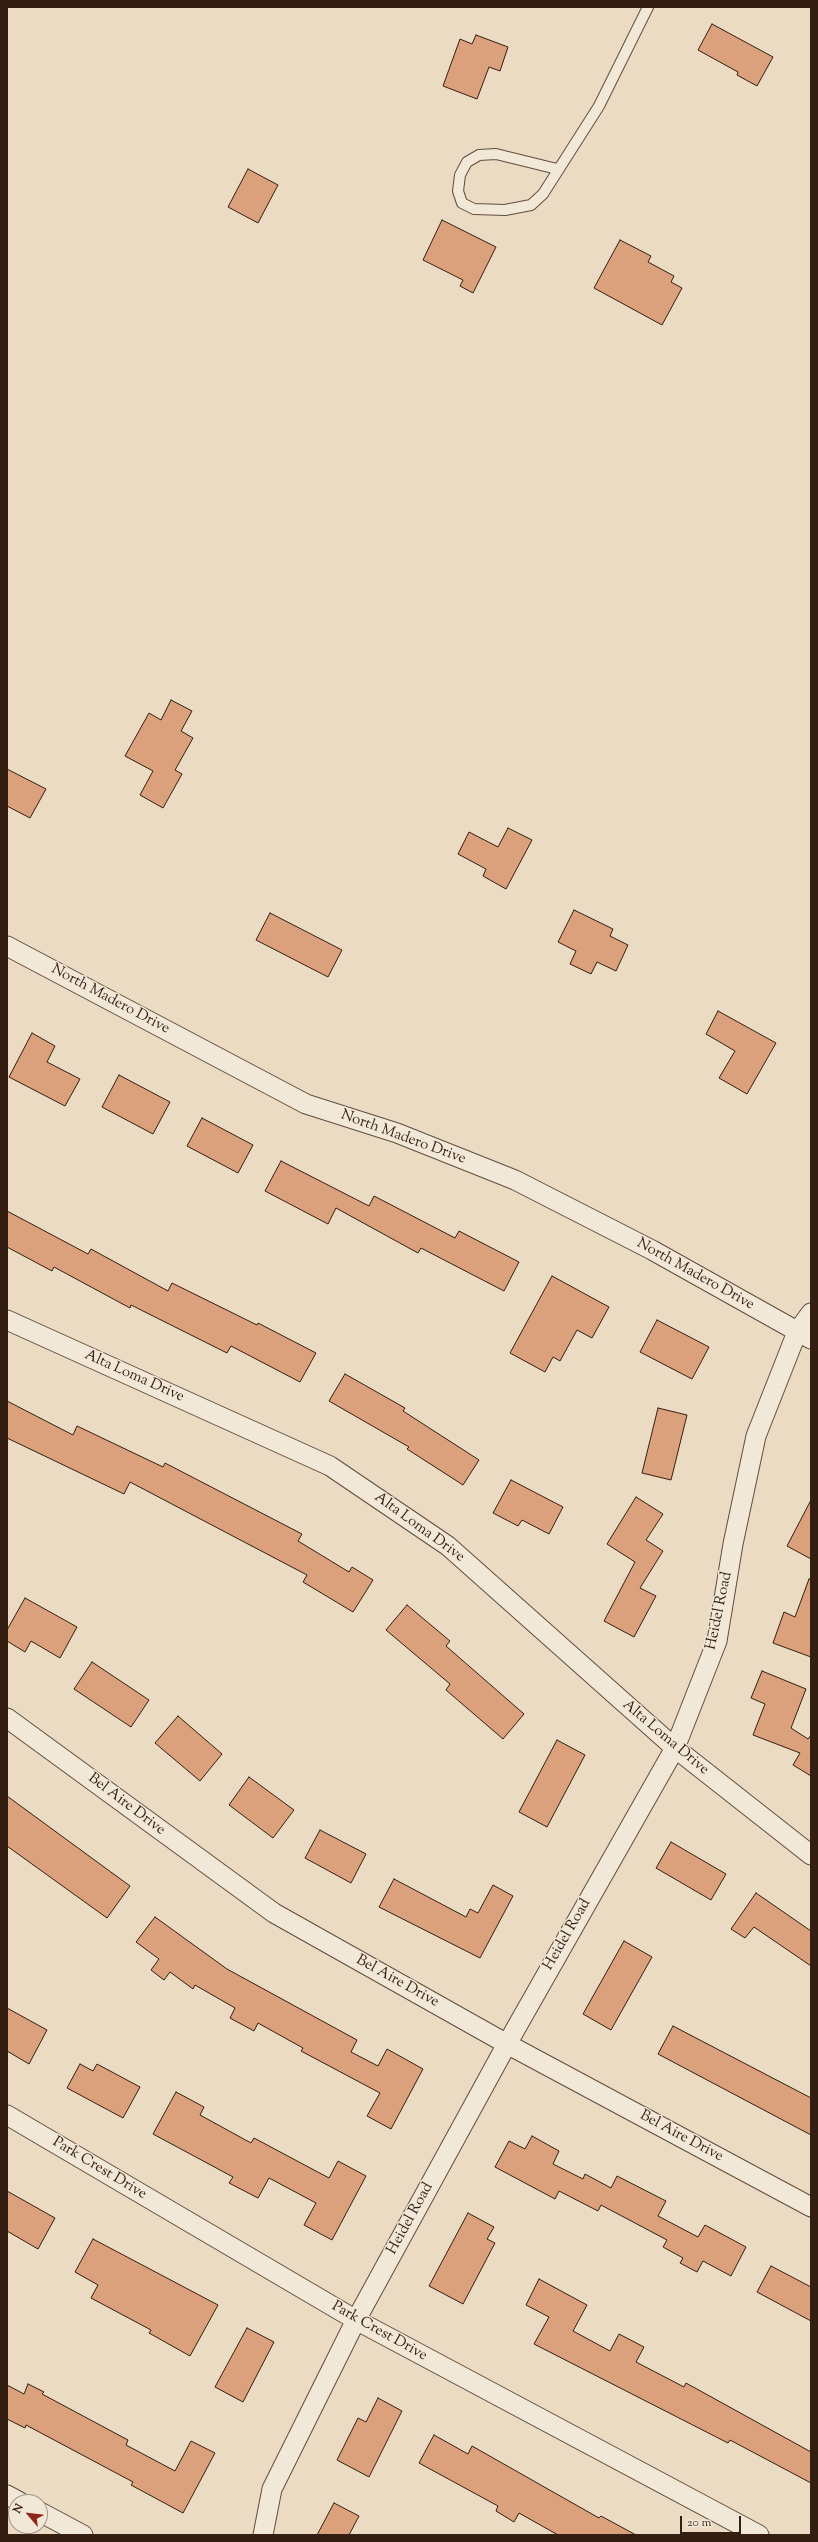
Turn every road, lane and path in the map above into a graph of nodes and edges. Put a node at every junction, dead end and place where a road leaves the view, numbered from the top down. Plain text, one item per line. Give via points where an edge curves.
1 (648, 7) edge
2 (557, 169) junction
3 (7, 946) edge
4 (811, 1313) edge
5 (7, 1320) edge
6 (804, 1335) edge
7 (7, 1718) edge
8 (675, 1748) junction
9 (811, 1856) edge
10 (507, 2044) junction
11 (7, 2115) edge
12 (811, 2207) edge
13 (356, 2320) junction
14 (48, 2516) edge
15 (83, 2535) edge
16 (263, 2535) edge
17 (759, 2535) edge

1 - 2 lane via 598,106
2 - 2 lane via 543,194 531,205 505,210 474,209 462,203 458,191 460,175 467,162 479,155 496,154
3 - 6 street, North Madero Drive via 306,1104 397,1133 515,1180 652,1250
4 - 6 street, Heidel Road
5 - 8 street, Alta Loma Drive via 330,1466 448,1546
6 - 8 street, Heidel Road via 756,1436 733,1544 717,1642
7 - 10 street, Bel Aire Drive via 274,1912
8 - 9 street, Alta Loma Drive
8 - 10 street, Heidel Road
10 - 12 street, Bel Aire Drive
10 - 13 street, Heidel Road
11 - 13 street, Park Crest Drive
13 - 16 street, Heidel Road via 272,2489
13 - 17 street, Park Crest Drive
14 - 15 street

